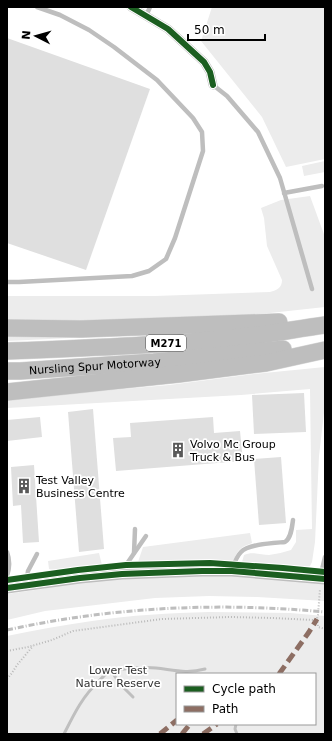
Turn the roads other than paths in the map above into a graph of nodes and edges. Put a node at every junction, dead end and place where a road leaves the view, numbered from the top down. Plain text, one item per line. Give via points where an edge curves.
1 (37, 7) edge
2 (131, 7) edge
3 (150, 7) edge
4 (146, 16) junction
5 (213, 85) joint
6 (322, 186) dead end
7 (284, 193) junction
8 (7, 282) edge
9 (312, 289) dead end
10 (325, 320) edge
11 (325, 325) edge
12 (7, 328) edge
13 (325, 345) edge
14 (325, 350) edge
15 (7, 351) edge
16 (7, 371) edge
17 (7, 392) edge
18 (293, 520) dead end
19 (135, 529) dead end
20 (146, 536) dead end
21 (7, 552) edge
22 (37, 554) dead end
23 (134, 554) junction
24 (325, 557) edge
25 (232, 571) junction
26 (122, 574) junction
27 (7, 576) edge
28 (322, 579) edge
29 (26, 584) junction
30 (7, 588) edge

1 - 8 lane via 89,30 157,80 193,118 202,132 203,151 166,259 149,271 132,276
2 - 4 street
3 - 4 lane
4 - 5 street via 168,29 204,62
5 - 7 lane via 227,96 258,132 280,178
6 - 7 lane
7 - 9 lane
10 - 12 highway, M271 via 81,329
11 - 15 highway, Nursling Spur Motorway / M271 via 259,335 169,343
13 - 16 highway, Nursling Spur Motorway / M271 via 154,362
14 - 17 highway via 266,363
18 - 25 lane via 288,540 247,547 241,552
19 - 23 lane
20 - 23 lane
21 - 27 lane
22 - 29 lane via 28,571
23 - 26 lane
24 - 28 lane
25 - 26 street
25 - 28 street
26 - 29 street
29 - 30 street

